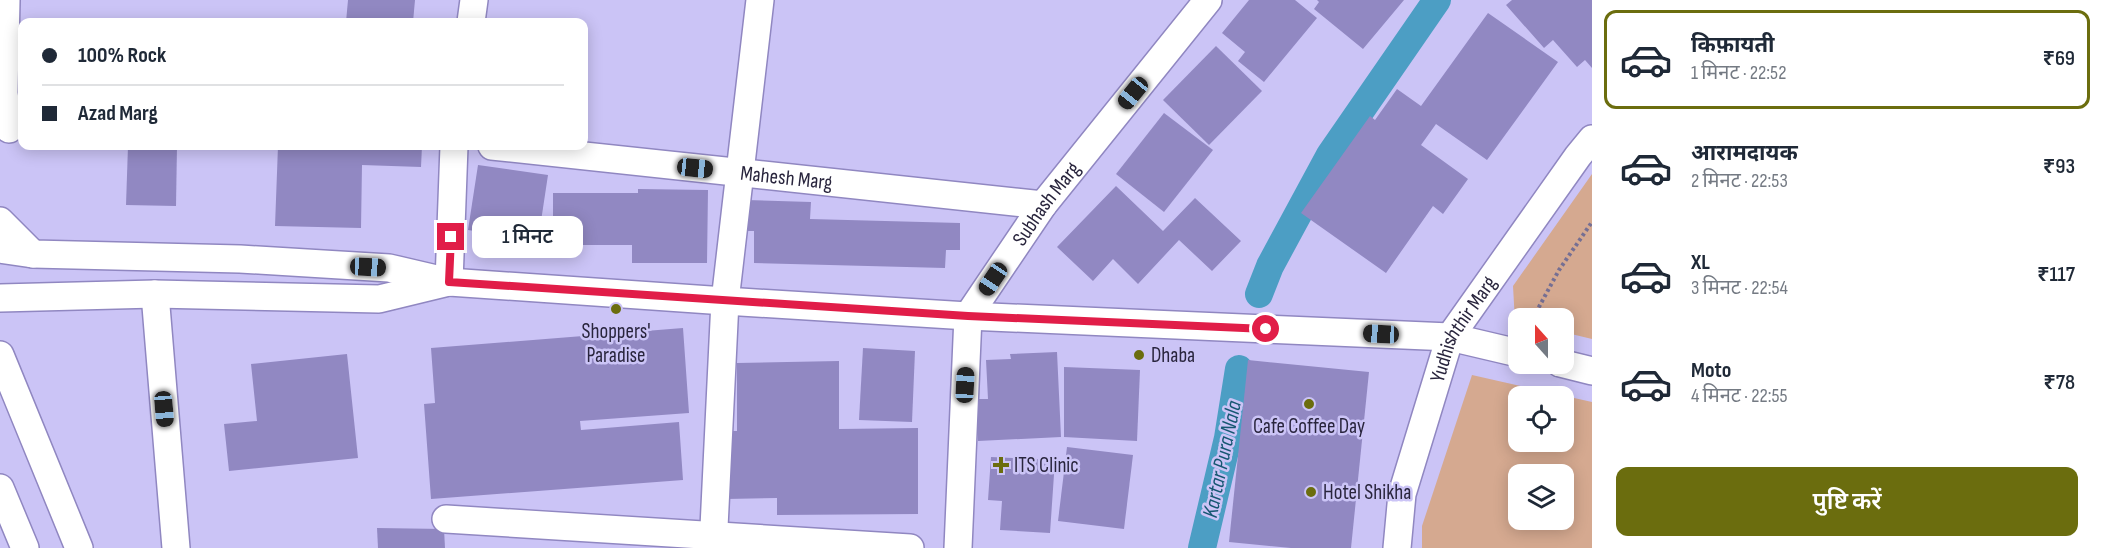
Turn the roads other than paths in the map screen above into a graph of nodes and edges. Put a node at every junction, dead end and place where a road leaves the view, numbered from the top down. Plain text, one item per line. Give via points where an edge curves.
1 (6, 0) edge
2 (474, 0) edge
3 (760, 0) edge
4 (1208, 0) edge
5 (472, 18) edge
6 (9, 129) dead end
7 (1592, 139) edge
8 (454, 150) edge
9 (529, 150) edge
10 (740, 173) junction
11 (1043, 205) junction
12 (0, 221) edge
13 (0, 249) edge
14 (33, 254) junction
15 (449, 282) junction
16 (155, 294) junction
17 (0, 298) edge
18 (725, 302) junction
19 (968, 316) junction
20 (1450, 337) junction
21 (1508, 351) edge
22 (0, 355) edge
23 (1574, 366) edge
24 (1592, 371) edge
25 (0, 488) edge
26 (446, 519) dead end
27 (714, 542) edge
28 (25, 548) edge
29 (79, 548) edge
30 (176, 548) edge
31 (910, 548) edge
32 (957, 548) edge
33 (1396, 548) edge

1 - 6 street via 4,93
2 - 5 street
3 - 10 street
4 - 11 street, Subhash Marg
7 - 20 street, Yudhishthir Marg
8 - 15 street
9 - 10 street, Mahesh Marg
10 - 11 street, Mahesh Marg
10 - 18 street
11 - 19 street, Subhash Marg
12 - 14 street
13 - 14 street
14 - 15 street via 389,268
15 - 16 street via 379,299
15 - 18 street
16 - 17 street
16 - 30 street
18 - 19 street
18 - 27 street
19 - 20 street
19 - 32 street
20 - 21 street
20 - 33 street, Yudhishthir Marg via 1402,494
22 - 29 street
23 - 24 street
25 - 28 street
26 - 27 street
27 - 31 street

